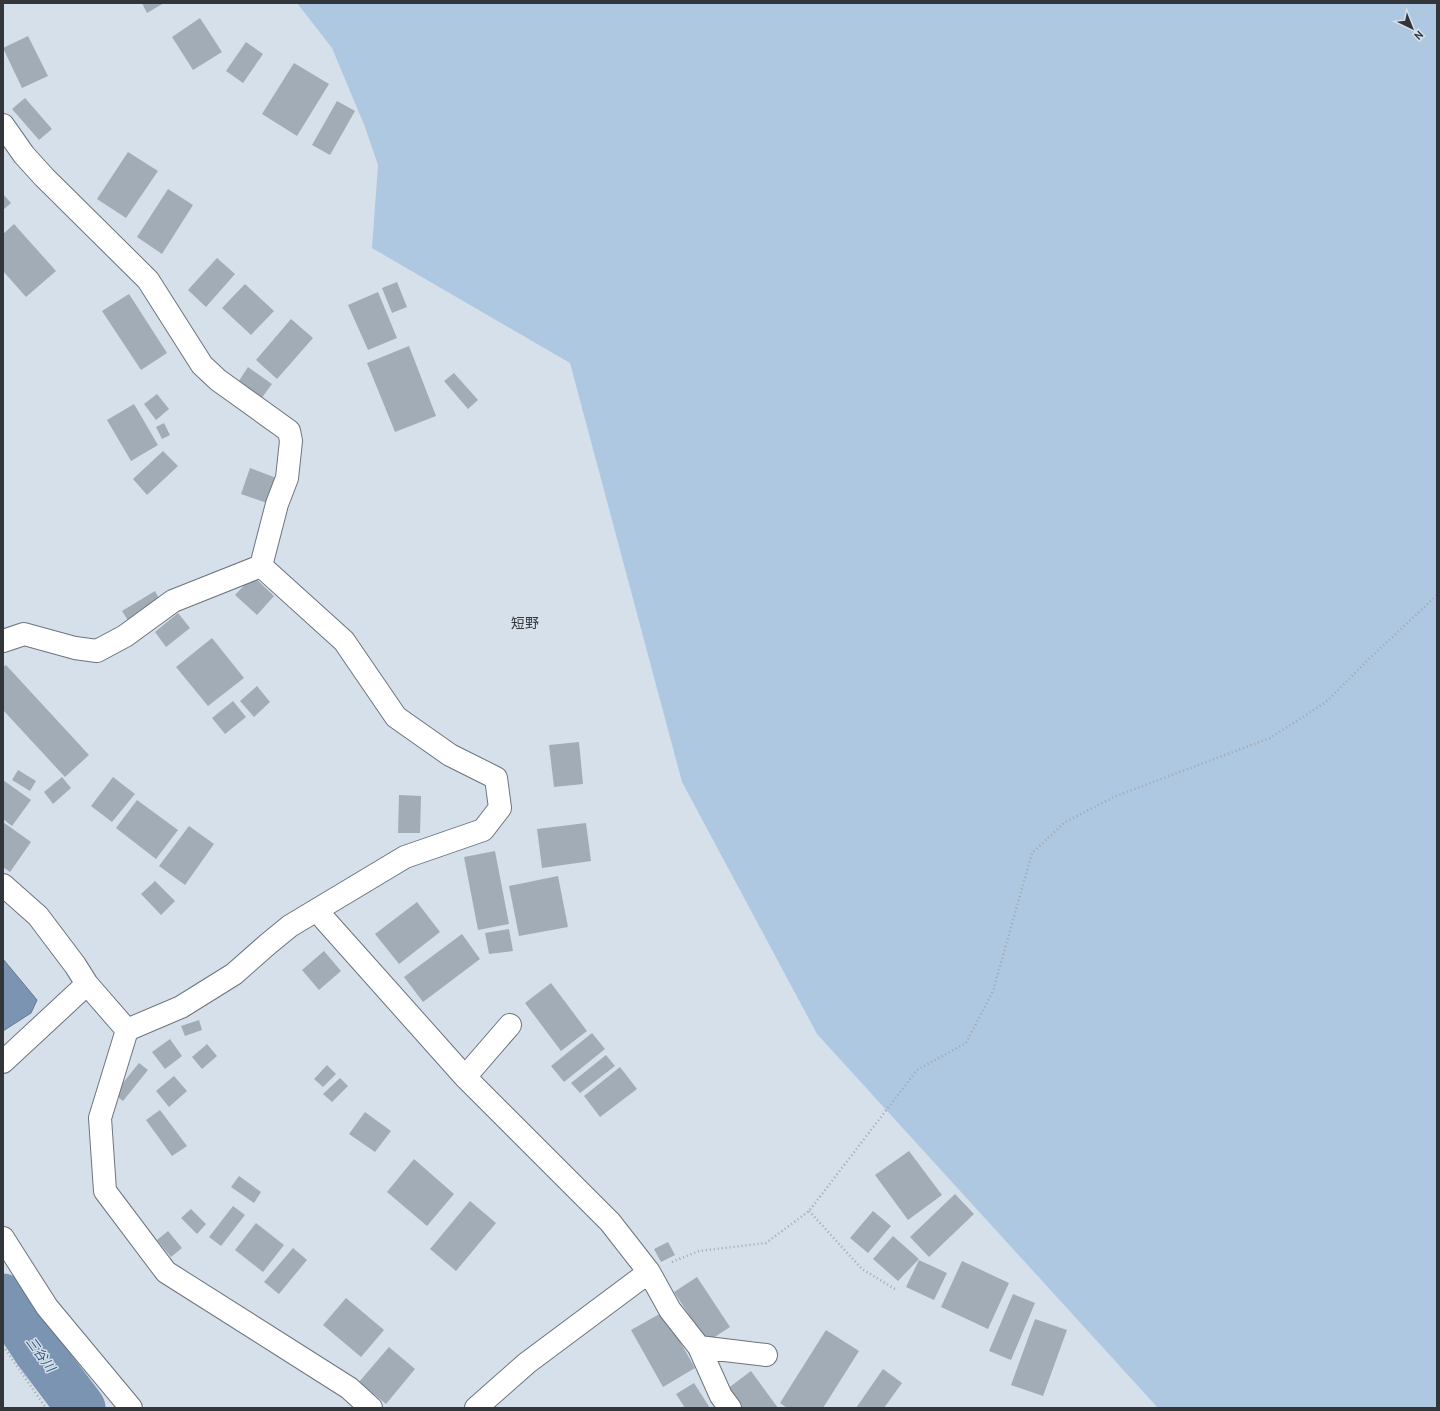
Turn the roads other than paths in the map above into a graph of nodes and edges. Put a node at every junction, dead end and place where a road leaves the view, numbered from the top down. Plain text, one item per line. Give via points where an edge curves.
1 (3, 125) edge
2 (261, 566) junction
3 (3, 641) edge
4 (3, 885) edge
5 (317, 911) junction
6 (87, 984) junction
7 (510, 1025) dead end
8 (127, 1030) junction
9 (3, 1062) edge
10 (466, 1077) junction
11 (3, 1238) edge
12 (649, 1272) junction
13 (699, 1348) junction
14 (766, 1354) dead end
15 (131, 1408) edge
16 (371, 1408) edge
17 (476, 1408) edge
18 (730, 1408) edge

1 - 2 street via 24,155 148,280 202,365 218,380 289,431 291,441 287,478 277,504
2 - 3 street via 172,601 125,636 97,651 75,648 24,634
2 - 5 street via 344,641 396,717 450,755 496,778 500,808 483,830 405,857
4 - 6 street via 38,916
5 - 8 street via 290,926 234,974 181,1007
5 - 10 street
6 - 8 street
6 - 9 street
7 - 10 street
8 - 16 street via 100,1118 105,1191 166,1272 349,1388
10 - 12 street via 610,1222
11 - 15 street via 47,1307
12 - 13 street via 670,1310
12 - 17 street via 527,1363
13 - 14 street
13 - 18 street via 721,1396

